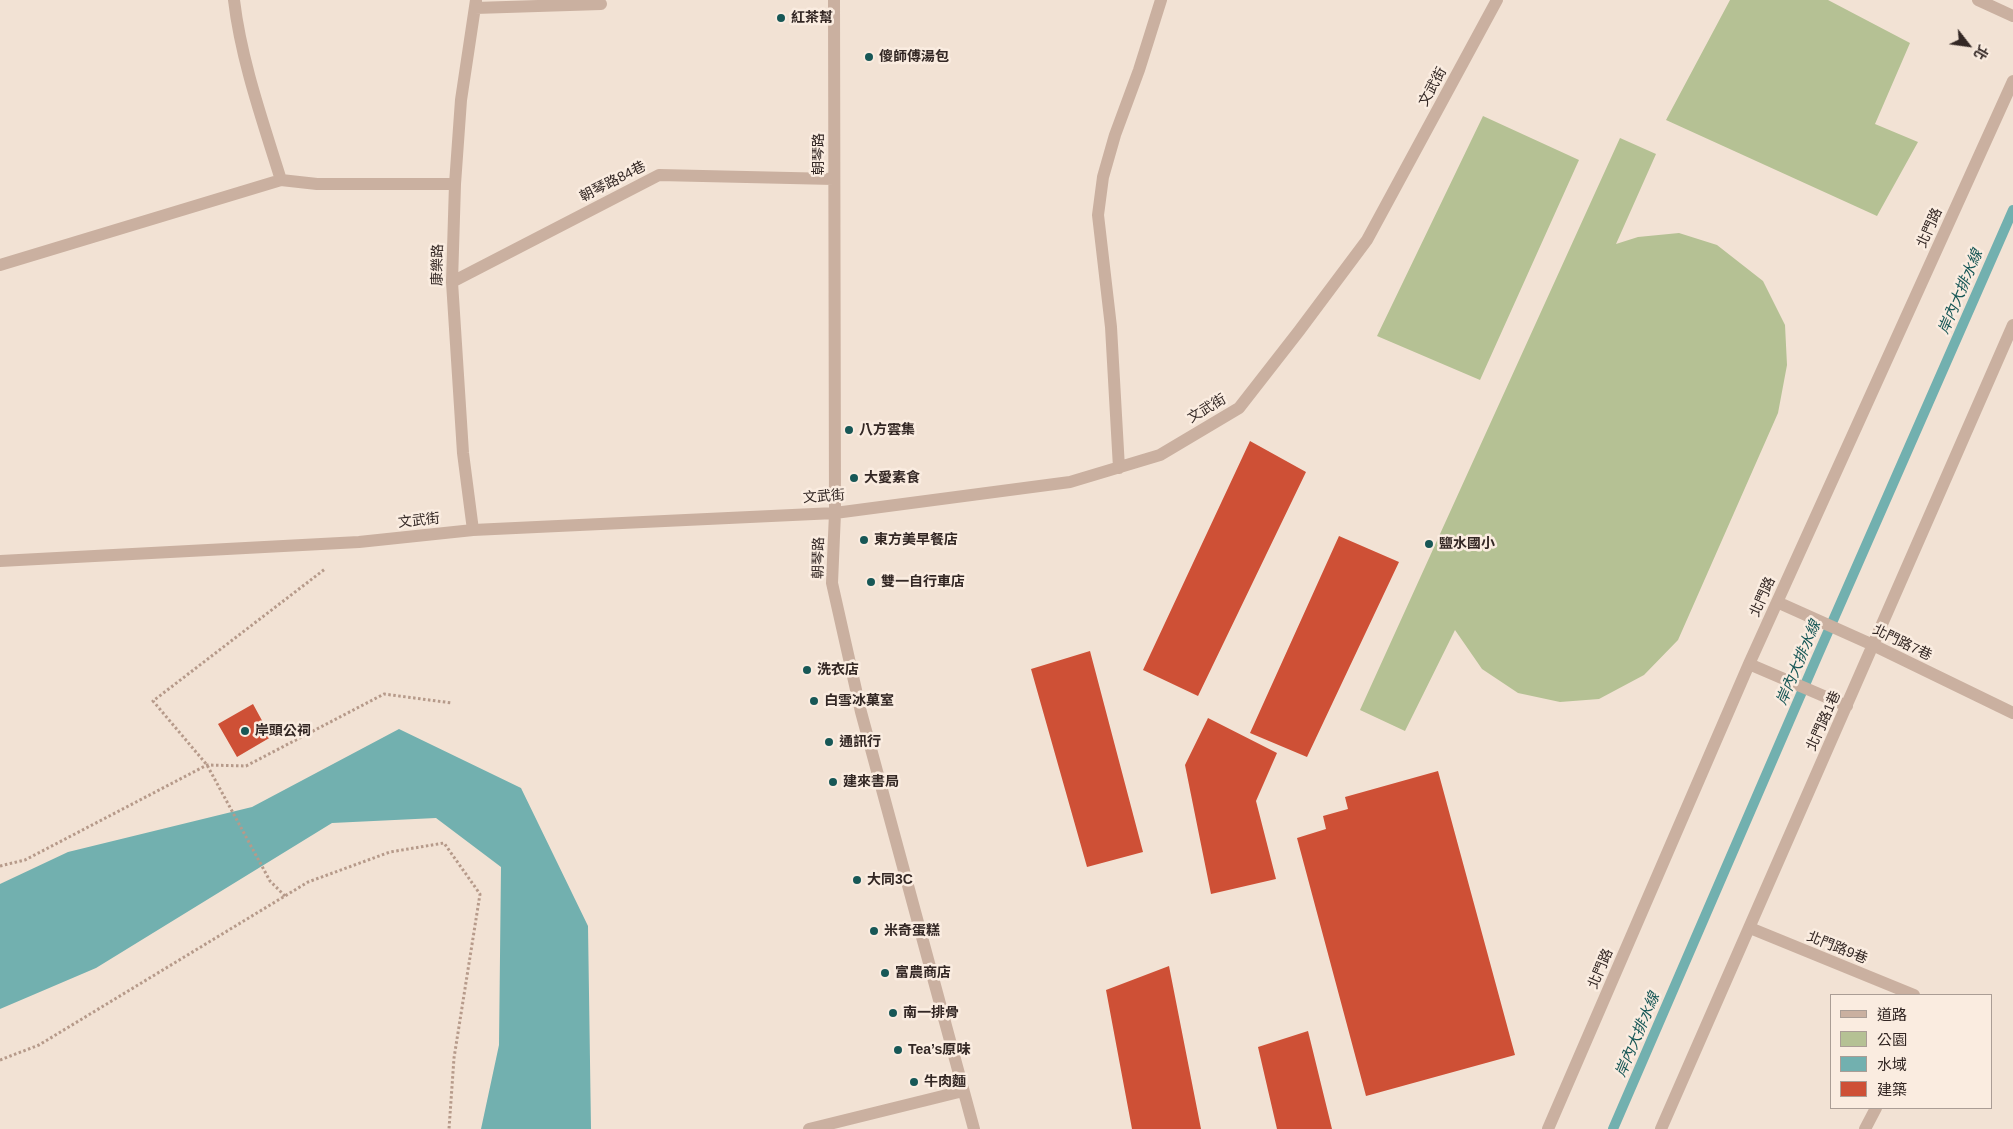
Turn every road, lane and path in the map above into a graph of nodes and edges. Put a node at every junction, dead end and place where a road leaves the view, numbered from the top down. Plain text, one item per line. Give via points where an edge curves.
1 (234, 0) edge
2 (834, 0) edge
3 (1160, 0) edge
4 (1497, 0) edge
5 (1978, 0) edge
6 (475, 4) edge
7 (601, 4) dead end
8 (2013, 16) edge
9 (2013, 81) edge
10 (834, 179) junction
11 (281, 180) junction
12 (456, 184) junction
13 (0, 264) edge
14 (452, 282) junction
15 (2013, 325) edge
16 (1120, 468) junction
17 (835, 513) junction
18 (473, 530) junction
19 (0, 561) edge
20 (327, 567) dead end
21 (1777, 602) junction
22 (1873, 645) junction
23 (1749, 664) junction
24 (452, 703) dead end
25 (1847, 706) junction
26 (2013, 713) edge
27 (207, 766) junction
28 (0, 866) edge
29 (285, 896) junction
30 (1750, 928) junction
31 (1912, 994) edge
32 (0, 1060) edge
33 (963, 1091) junction
34 (1875, 1109) edge
35 (449, 1129) edge
36 (809, 1129) edge
37 (974, 1129) edge
38 (1548, 1129) edge
39 (1661, 1129) edge
40 (1865, 1129) edge

1 - 11 street via 260,112
2 - 10 street, 朝琴路
3 - 16 street via 1115,135 1103,177 1098,215 1111,327
4 - 16 street, 文武街 via 1367,240 1239,408 1160,455
5 - 8 street
6 - 7 street
6 - 12 street, 康樂路 via 461,100
9 - 21 street, 北門路
10 - 14 street, 朝琴路84巷 via 659,175
10 - 17 street, 朝琴路
11 - 12 street via 317,184
11 - 13 street
12 - 14 street, 康樂路
14 - 18 street, 康樂路 via 463,453
15 - 22 street, 北門路1巷
16 - 17 street, 文武街 via 1070,482
17 - 18 street, 文武街
17 - 33 street, 朝琴路 via 832,583 860,712
18 - 19 street, 文武街 via 359,542
20 - 27 path via 153,701
21 - 22 street, 北門路7巷
21 - 23 street, 北門路
22 - 25 street, 北門路1巷
22 - 26 street, 北門路7巷
23 - 25 street
23 - 38 street, 北門路
24 - 27 path via 384,694 246,766
25 - 30 street, 北門路1巷
27 - 28 path via 25,860
27 - 29 path via 270,882
29 - 32 path via 38,1045
29 - 35 path via 308,882 390,852 444,843 460,865 480,894 454,1058
30 - 31 street, 北門路9巷
30 - 39 street, 北門路1巷
33 - 36 street
33 - 37 street, 朝琴路
34 - 40 street

